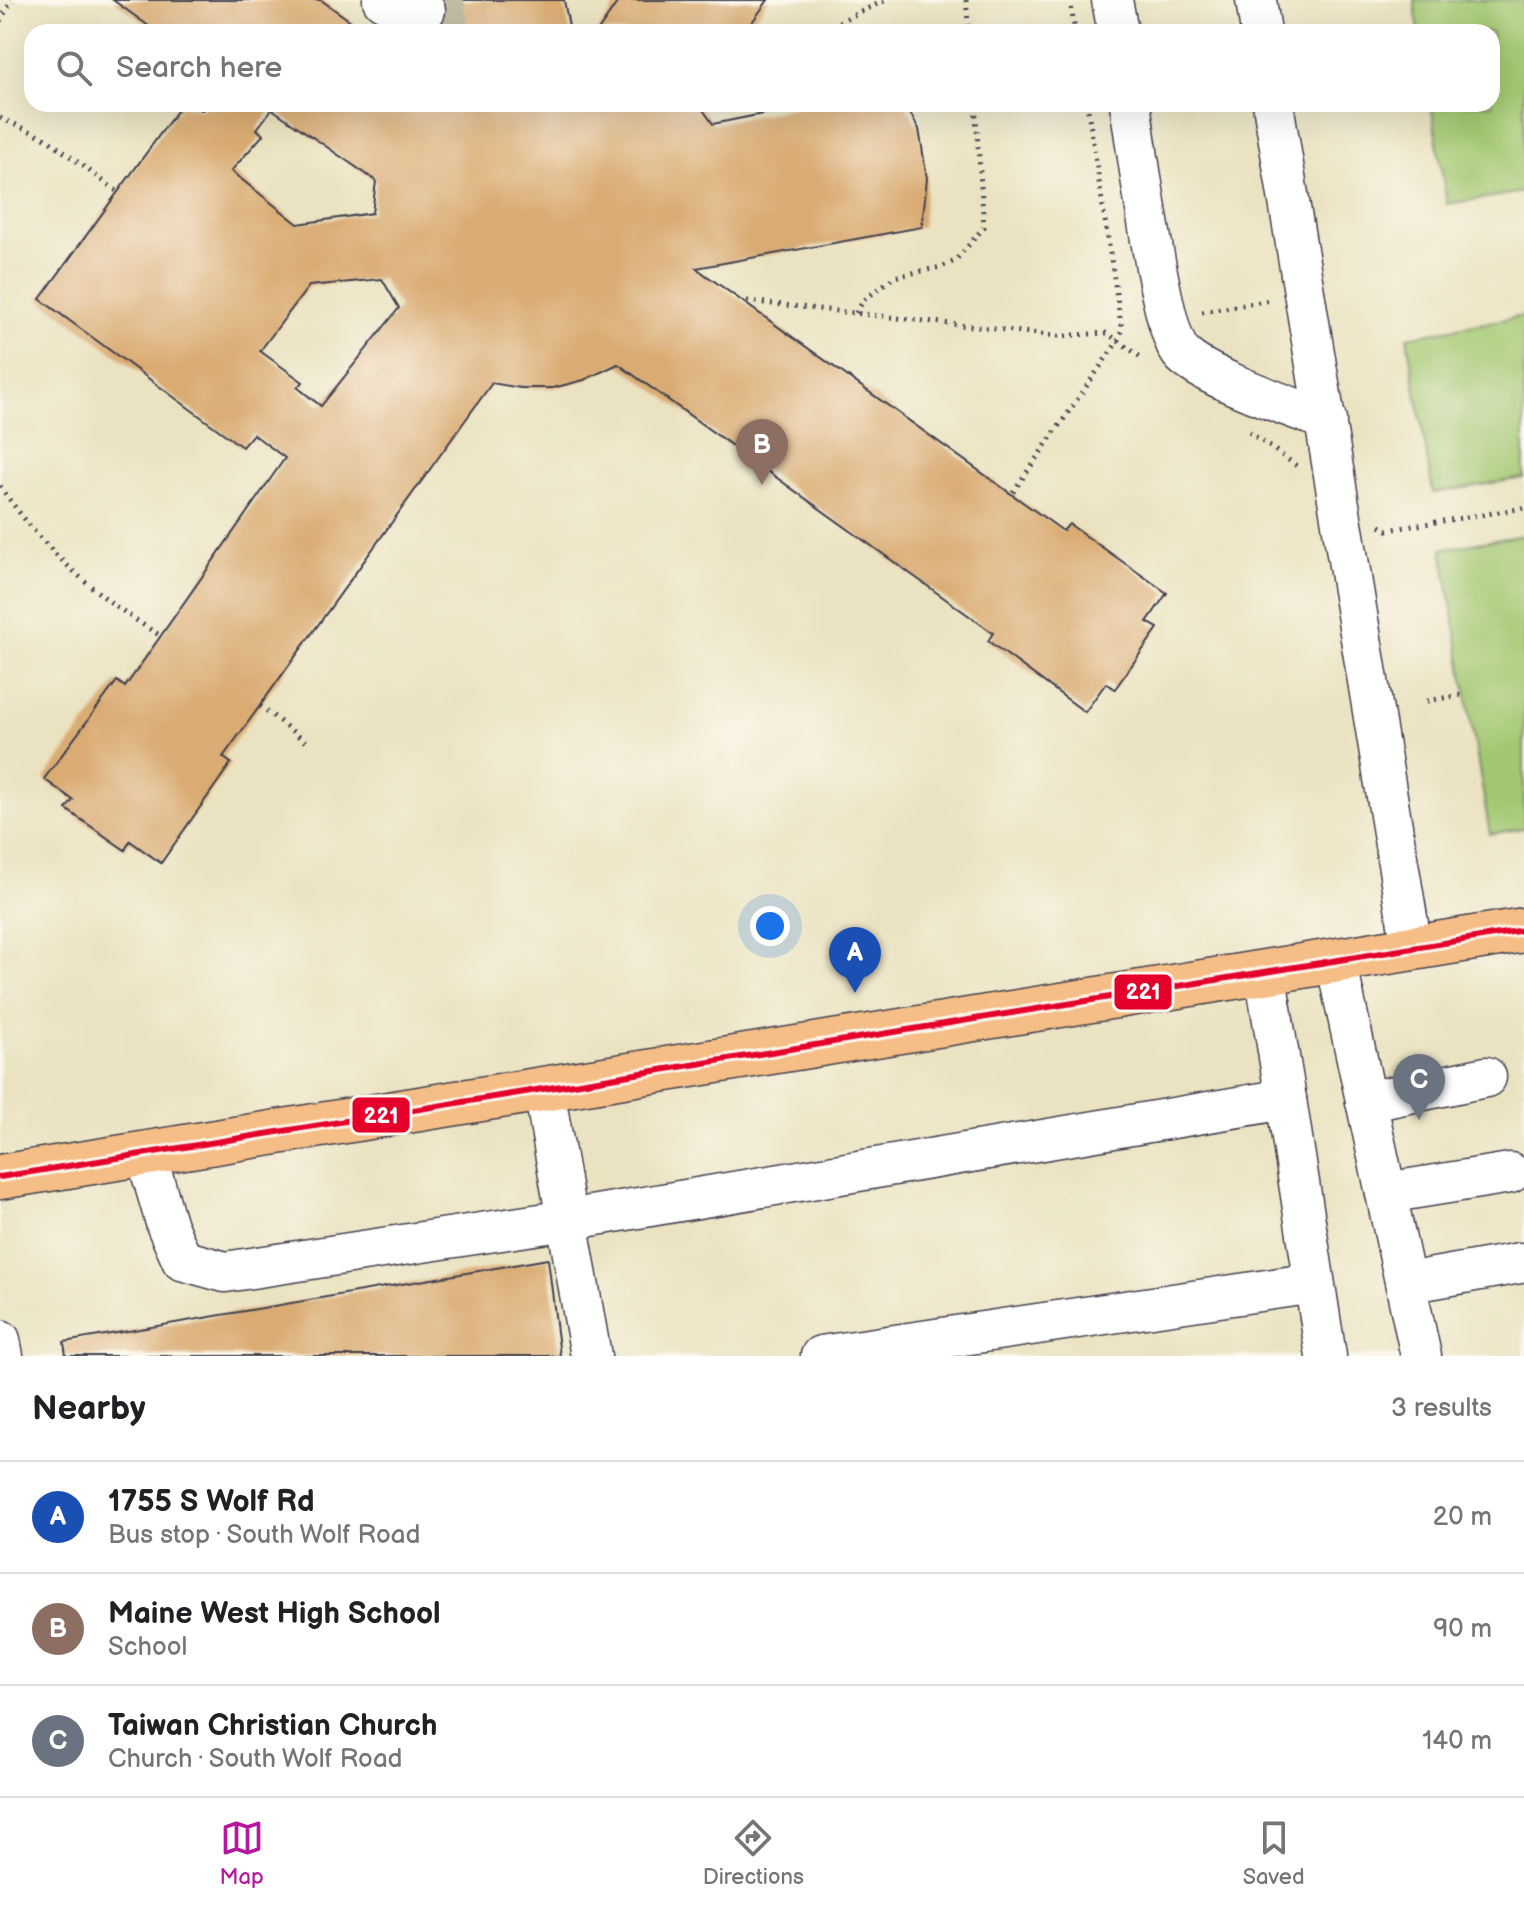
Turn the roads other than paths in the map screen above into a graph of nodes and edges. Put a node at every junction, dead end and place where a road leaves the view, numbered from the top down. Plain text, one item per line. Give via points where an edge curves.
1 (383, 0) edge
2 (1112, 0) edge
3 (1256, 0) edge
4 (425, 10) tunnel mouth
5 (1116, 24) edge
6 (1260, 24) edge
7 (1131, 112) edge
8 (1274, 112) edge
9 (1326, 420) junction
10 (1524, 930) edge
11 (1412, 948) junction
12 (1336, 961) junction
13 (1265, 972) junction
14 (1486, 1077) dead end
15 (544, 1090) junction
16 (1286, 1099) junction
17 (1366, 1102) junction
18 (146, 1154) junction
19 (1510, 1173) dead end
20 (0, 1177) edge
21 (1386, 1193) junction
22 (567, 1220) junction
23 (1520, 1263) dead end
24 (1314, 1283) junction
25 (1406, 1283) junction
26 (0, 1340) edge
27 (3, 1356) edge
28 (591, 1356) edge
29 (821, 1356) edge
30 (1326, 1356) edge
31 (1421, 1356) edge

1 - 4 lane via 406,11
2 - 5 lane
3 - 6 lane
7 - 9 lane via 1165,311 1181,353 1225,380
8 - 9 lane
9 - 11 lane
10 - 11 main road
11 - 12 main road
12 - 13 main road
12 - 17 lane
13 - 15 main road
13 - 16 lane
14 - 17 lane
15 - 18 main road
15 - 22 lane
16 - 22 lane
16 - 24 lane
17 - 21 lane
18 - 20 main road
18 - 22 lane via 182,1260 225,1272
19 - 21 lane
21 - 25 lane
22 - 28 lane
23 - 25 lane
24 - 29 lane
24 - 30 lane
25 - 31 lane
26 - 27 lane

